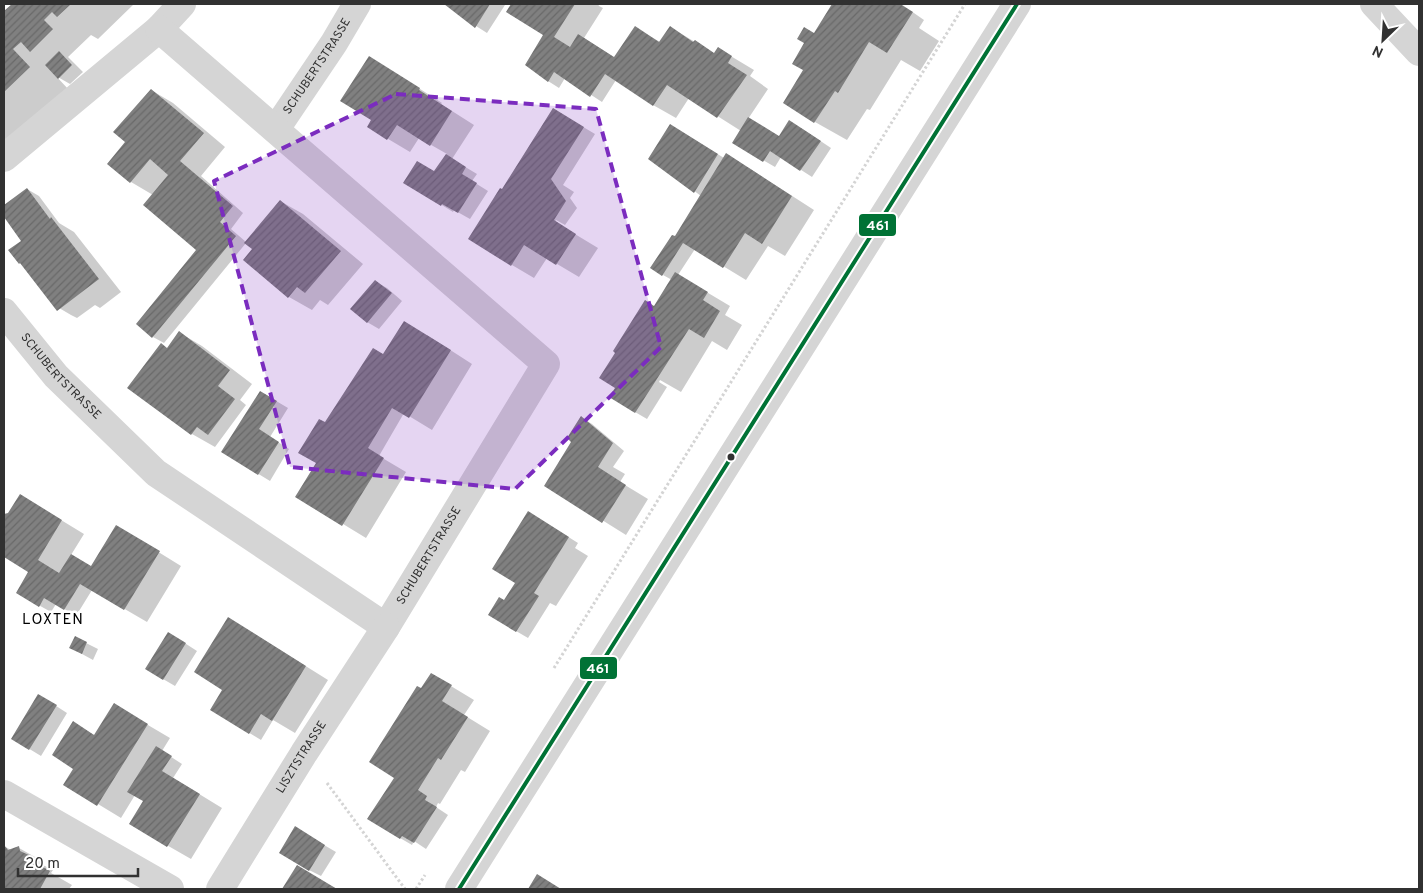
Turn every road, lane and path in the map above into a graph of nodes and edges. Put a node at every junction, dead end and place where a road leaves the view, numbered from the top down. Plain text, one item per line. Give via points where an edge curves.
1 (182, 4) edge
2 (357, 4) edge
3 (965, 4) edge
4 (1017, 4) edge
5 (1374, 4) edge
6 (159, 29) junction
7 (1419, 52) edge
8 (276, 129) junction
9 (4, 158) edge
10 (4, 312) edge
11 (386, 627) junction
12 (552, 670) dead end
13 (304, 753) junction
14 (4, 794) edge
15 (427, 872) dead end
16 (170, 889) edge
17 (220, 889) edge
18 (404, 889) edge
19 (416, 889) edge
20 (459, 889) edge

1 - 6 street
2 - 8 street, SCHUBERTSTRASSE
3 - 12 path
4 - 20 street
5 - 7 street
6 - 8 street, SCHUBERTSTRASSE
6 - 9 street
8 - 11 street, SCHUBERTSTRASSE via 546,364
10 - 11 street, SCHUBERTSTRASSE via 56,376 156,474
11 - 13 street, LISZTSTRASSE
13 - 17 street, LISZTSTRASSE
13 - 18 path
14 - 16 street
15 - 19 path

